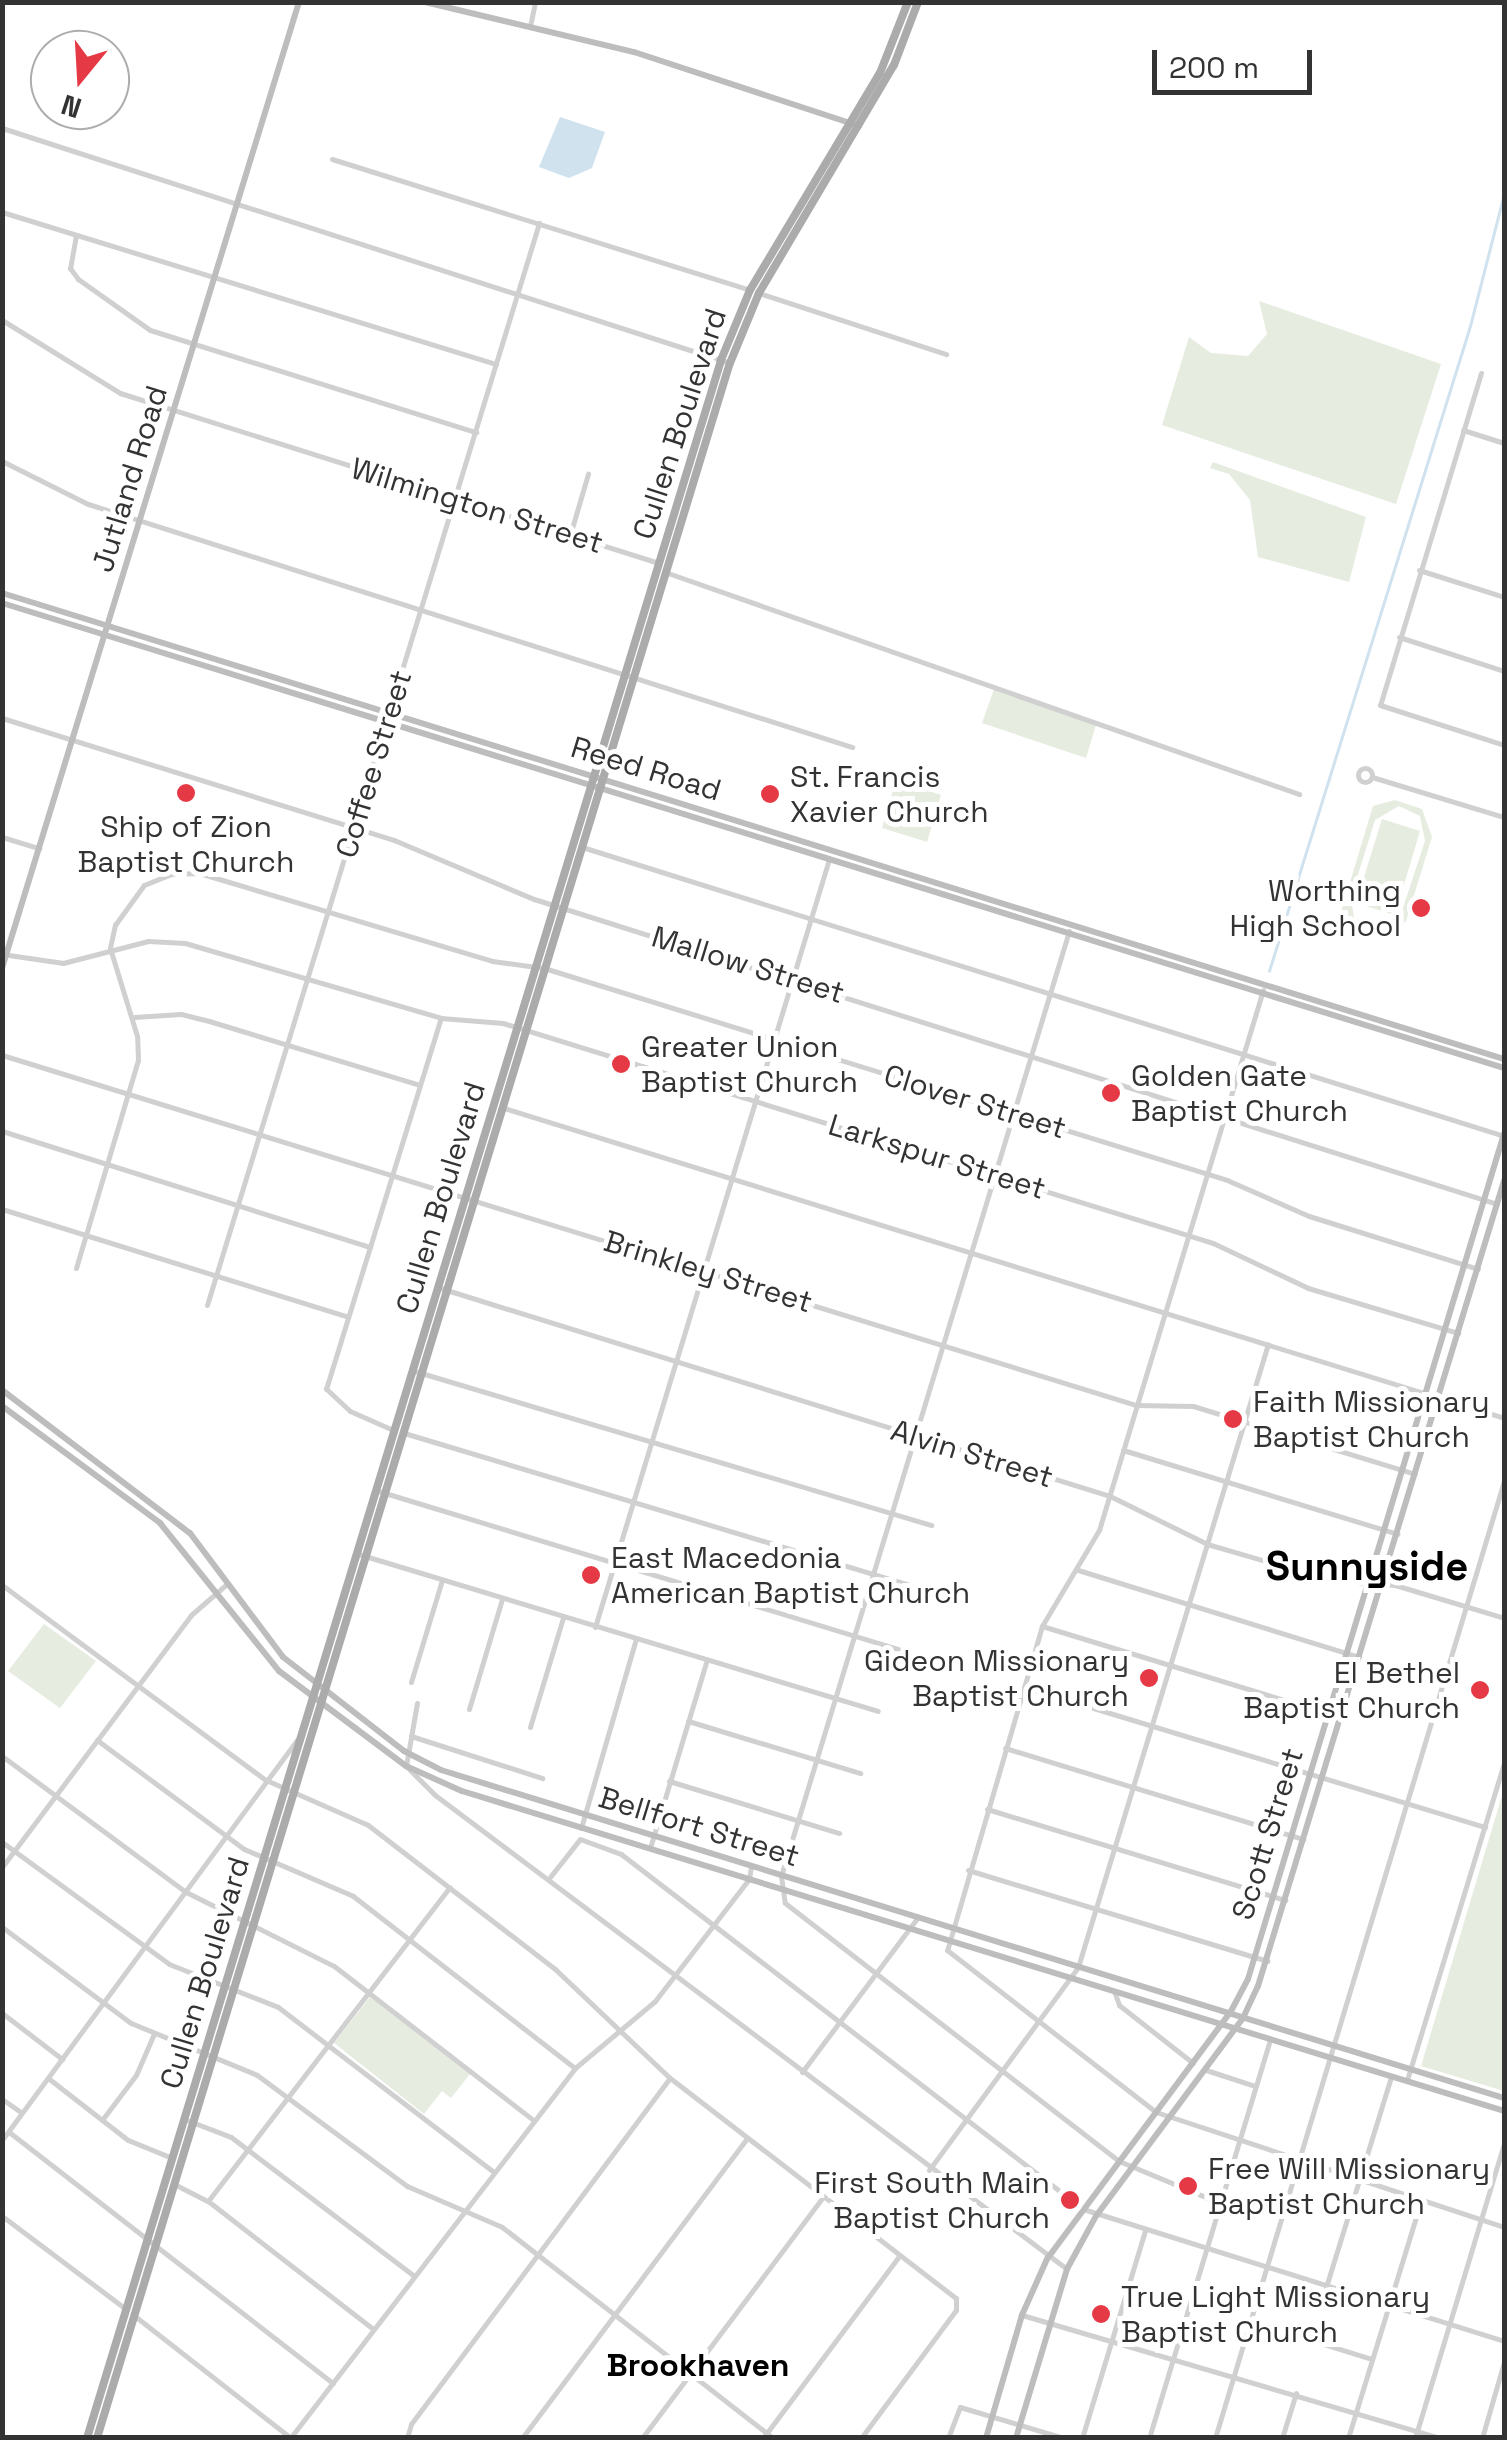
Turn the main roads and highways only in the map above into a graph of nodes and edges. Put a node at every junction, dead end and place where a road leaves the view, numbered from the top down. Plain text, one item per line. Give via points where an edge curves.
1 (299, 2) edge
2 (425, 2) edge
3 (912, 5) edge
4 (855, 124) junction
5 (825, 175) junction
6 (792, 220) junction
7 (784, 251) junction
8 (755, 292) junction
9 (686, 490) junction
10 (2, 593) edge
11 (20, 599) junction
12 (2, 603) edge
13 (18, 608) junction
14 (109, 626) junction
15 (106, 636) junction
16 (192, 651) junction
17 (188, 661) junction
18 (630, 672) junction
19 (283, 680) junction
20 (280, 689) junction
21 (389, 718) junction
22 (597, 782) junction
23 (757, 832) junction
24 (899, 871) junction
25 (896, 880) junction
26 (956, 889) junction
27 (953, 898) junction
28 (1013, 907) junction
29 (1010, 916) junction
30 (1137, 950) junction
31 (4, 955) edge
32 (2, 968) edge
33 (1449, 1047) junction
34 (1504, 1059) edge
35 (1504, 1068) edge
36 (1504, 1136) edge
37 (1504, 1181) edge
38 (2, 1390) edge
39 (2, 1406) edge
40 (44, 1420) junction
41 (36, 1430) junction
42 (105, 1466) junction
43 (98, 1476) junction
44 (167, 1512) junction
45 (160, 1523) junction
46 (255, 1623) junction
47 (244, 1630) junction
48 (320, 1686) junction
49 (310, 1698) junction
50 (318, 1704) junction
51 (288, 1790) junction
52 (510, 1793) junction
53 (507, 1804) junction
54 (846, 1895) junction
55 (843, 1908) junction
56 (1014, 1947) junction
57 (1010, 1959) junction
58 (1139, 1985) junction
59 (1135, 1998) junction
60 (1230, 2013) junction
61 (1243, 2018) junction
62 (1222, 2024) junction
63 (1235, 2028) junction
64 (1504, 2098) edge
65 (1504, 2111) edge
66 (129, 2312) junction
67 (87, 2438) edge
68 (97, 2438) edge
69 (986, 2438) edge
70 (1016, 2438) edge

1 - 14 main road, Jutland Road
2 - 4 main road via 634,52
3 - 4 main road, Cullen Boulevard
4 - 5 main road, Cullen Boulevard
5 - 6 main road, Cullen Boulevard
5 - 7 main road, Cullen Boulevard
6 - 7 main road
6 - 8 main road, Cullen Boulevard
7 - 8 main road, Cullen Boulevard
8 - 9 main road, Cullen Boulevard
9 - 18 main road, Cullen Boulevard
9 - 18 main road, Cullen Boulevard via 666,573
10 - 11 main road, Reed Road
11 - 13 main road
11 - 14 main road, Reed Road
12 - 13 main road, Reed Road
13 - 15 main road, Reed Road
14 - 15 main road, Jutland Road
14 - 16 main road, Reed Road
15 - 17 main road, Reed Road
15 - 31 main road, Jutland Road
16 - 17 main road
16 - 19 main road, Reed Road
17 - 20 main road, Reed Road
18 - 22 main road, Cullen Boulevard
19 - 20 main road
19 - 21 main road, Reed Road
20 - 21 main road, Reed Road
21 - 22 main road, Reed Road
22 - 23 main road, Reed Road
22 - 48 main road, Cullen Boulevard
23 - 24 main road, Reed Road
23 - 25 main road, Reed Road
24 - 25 main road
24 - 26 main road, Reed Road
25 - 27 main road, Reed Road
26 - 27 main road
26 - 28 main road, Reed Road
27 - 29 main road, Reed Road
28 - 29 main road
28 - 30 main road, Reed Road
29 - 30 main road, Reed Road
30 - 33 main road, Reed Road
31 - 32 main road, Jutland Road
33 - 34 main road, Reed Road
33 - 35 main road, Reed Road
36 - 60 main road, Scott Street via 1255,1957
37 - 61 main road, Scott Street via 1267,1961
38 - 40 main road, Bellfort Street
39 - 41 main road, Bellfort Street
40 - 41 main road
40 - 42 main road, Bellfort Street
41 - 43 main road, Bellfort Street
42 - 43 main road
42 - 44 main road, Bellfort Street
43 - 45 main road, Bellfort Street
44 - 45 main road
44 - 46 main road, Bellfort Street
45 - 47 main road, Bellfort Street
46 - 47 main road
46 - 48 main road, Bellfort Street
47 - 49 main road, Bellfort Street
48 - 49 main road, Cullen Boulevard
48 - 50 main road, Cullen Boulevard
48 - 52 main road, Bellfort Street via 404,1750 440,1770
49 - 50 main road, Bellfort Street
49 - 51 main road, Cullen Boulevard
50 - 51 main road, Cullen Boulevard
50 - 53 main road, Bellfort Street via 406,1766
51 - 66 main road, Cullen Boulevard
52 - 53 main road
52 - 54 main road, Bellfort Street
53 - 55 main road, Bellfort Street
54 - 55 main road
54 - 56 main road, Bellfort Street
55 - 57 main road, Bellfort Street
56 - 57 main road
56 - 58 main road, Bellfort Street
57 - 59 main road, Bellfort Street
58 - 59 main road
58 - 60 main road, Bellfort Street
59 - 62 main road, Bellfort Street
60 - 61 main road, Bellfort Street
60 - 62 main road, Scott Street
61 - 63 main road, Scott Street
61 - 64 main road, Bellfort Street
62 - 63 main road, Bellfort Street
62 - 69 main road, Scott Street via 1047,2260 1022,2315
63 - 65 main road, Bellfort Street
63 - 70 main road, Scott Street via 1096,2216 1068,2269
66 - 67 main road, Cullen Boulevard
66 - 68 main road, Cullen Boulevard

